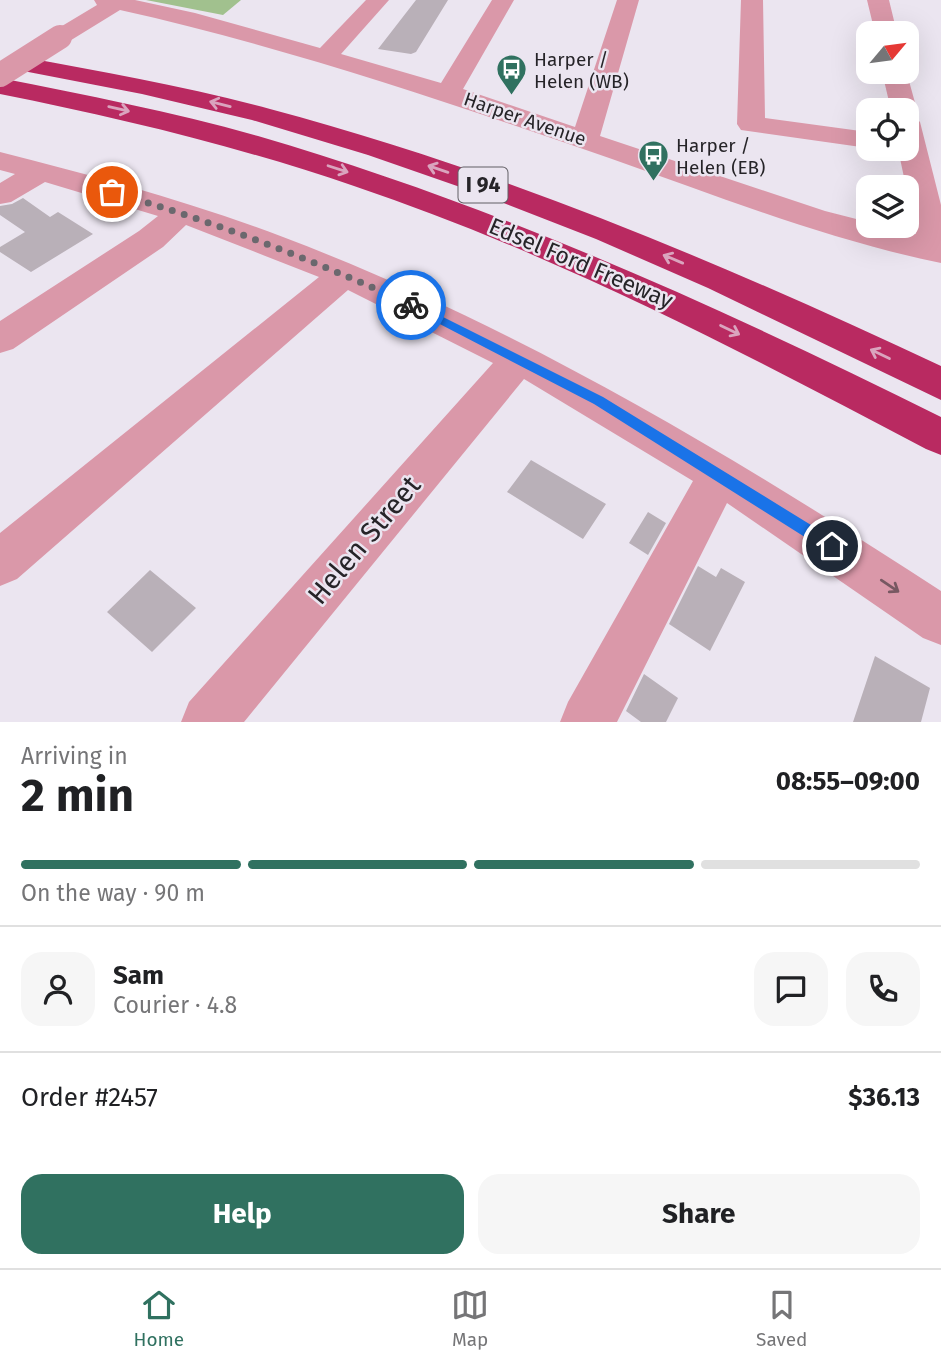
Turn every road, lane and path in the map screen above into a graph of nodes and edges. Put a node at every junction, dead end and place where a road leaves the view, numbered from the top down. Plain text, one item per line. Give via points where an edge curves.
1 (378, 0) edge
2 (503, 0) edge
3 (628, 0) edge
4 (752, 0) edge
5 (878, 0) edge
6 (114, 1) edge
7 (883, 21) edge
8 (325, 57) junction
9 (0, 60) edge
10 (0, 75) edge
11 (0, 86) edge
12 (448, 93) junction
13 (856, 138) edge
14 (585, 140) junction
15 (919, 151) edge
16 (0, 161) edge
17 (42, 173) junction
18 (0, 195) edge
19 (181, 212) junction
20 (939, 252) edge
21 (344, 275) junction
22 (0, 339) edge
23 (519, 359) junction
24 (941, 384) edge
25 (941, 437) edge
26 (720, 474) junction
27 (0, 563) edge
28 (941, 620) edge
29 (209, 722) edge
30 (588, 722) edge

1 - 8 street
2 - 12 street
3 - 14 street
4 - 13 street via 751,124
5 - 7 street
6 - 8 street, Harper Avenue
6 - 10 street, bridge
8 - 12 street, Harper Avenue
24 -> 9 highway, Edsel Ford Freeway / I 94 via 695,268 447,172 195,97
11 -> 25 highway, Edsel Ford Freeway / I 94 via 165,119 287,153 439,204 650,291
12 - 14 street, Harper Avenue
14 - 20 street, Harper Avenue via 827,222
15 - 20 street
16 - 17 street
17 - 18 street
17 - 19 street
19 - 21 street
19 - 22 street via 151,239
21 - 23 street
21 - 27 street
23 - 26 street via 599,400
23 - 29 street, Helen Street
26 -> 28 street
26 - 30 street

